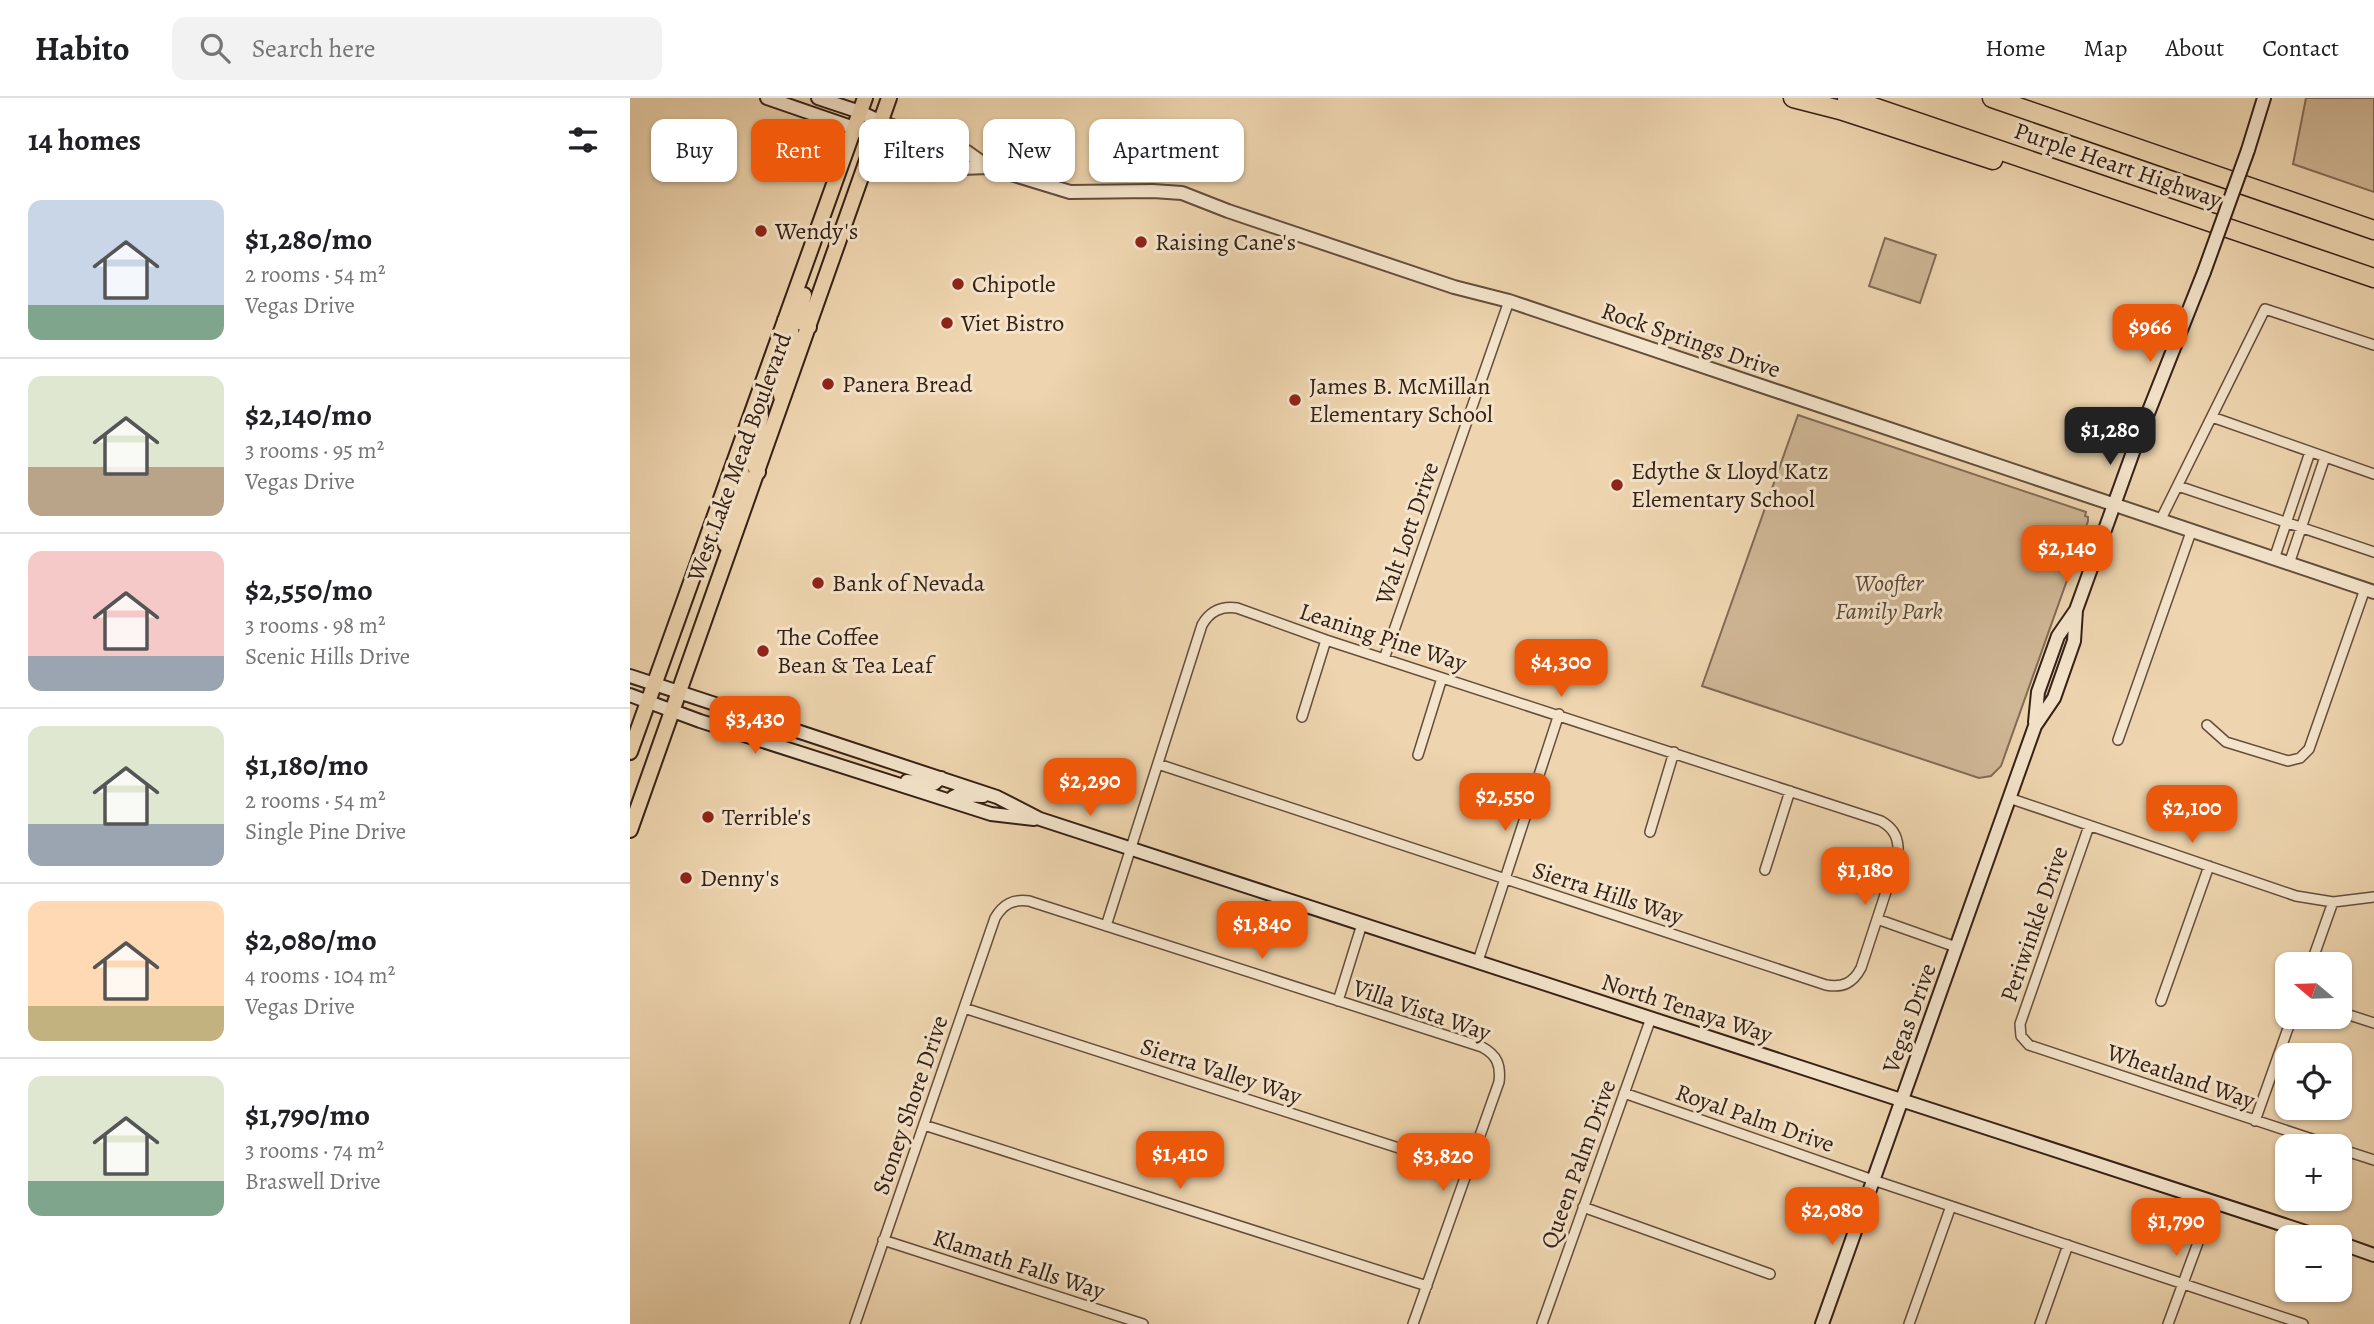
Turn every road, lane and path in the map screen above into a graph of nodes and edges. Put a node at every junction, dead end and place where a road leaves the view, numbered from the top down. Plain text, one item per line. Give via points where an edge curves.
1 (767, 98) edge
2 (818, 98) edge
3 (889, 98) edge
4 (1793, 98) edge
5 (1847, 98) edge
6 (1992, 98) edge
7 (2264, 98) edge
8 (863, 105) edge
9 (877, 119) edge
10 (881, 119) edge
11 (854, 128) junction
12 (859, 131) edge
13 (860, 182) edge
14 (1037, 182) edge
15 (2122, 193) junction
16 (2374, 230) edge
17 (816, 232) junction
18 (2374, 278) edge
19 (1509, 301) junction
20 (785, 320) junction
21 (809, 327) junction
22 (2374, 345) edge
23 (759, 393) junction
24 (782, 405) junction
25 (2212, 417) junction
26 (2309, 452) junction
27 (2325, 457) junction
28 (734, 463) junction
29 (758, 472) junction
30 (2374, 474) edge
31 (2178, 486) junction
32 (2113, 505) junction
33 (2160, 521) junction
34 (2286, 522) junction
35 (2301, 527) junction
36 (2191, 532) junction
37 (2374, 552) edge
38 (2274, 559) junction
39 (2289, 564) junction
40 (722, 573) junction
41 (2370, 591) edge
42 (1326, 640) junction
43 (1384, 659) junction
44 (630, 676) edge
45 (1442, 678) junction
46 (654, 684) junction
47 (680, 692) junction
48 (630, 695) edge
49 (648, 701) junction
50 (673, 711) junction
51 (1559, 714) junction
52 (1302, 717) dead end
53 (2207, 725) dead end
54 (2118, 740) dead end
55 (630, 752) edge
56 (1674, 752) junction
57 (1418, 755) dead end
58 (1158, 764) junction
59 (876, 777) junction
60 (941, 778) junction
61 (1790, 791) junction
62 (997, 797) junction
63 (2009, 799) junction
64 (951, 801) junction
65 (1040, 819) junction
66 (2089, 826) junction
67 (630, 830) edge
68 (1650, 832) dead end
69 (1130, 849) junction
70 (2209, 866) junction
71 (1765, 870) dead end
72 (1506, 879) junction
73 (2374, 897) edge
74 (2333, 902) junction
75 (1009, 903) joint
76 (1877, 919) junction
77 (1362, 924) junction
78 (1106, 926) junction
79 (1956, 947) junction
80 (2315, 952) edge
81 (1478, 961) junction
82 (1338, 1001) junction
83 (2161, 1001) dead end
84 (964, 1008) junction
85 (2352, 1016) edge
86 (1651, 1018) junction
87 (2374, 1023) edge
88 (2288, 1029) edge
89 (2021, 1036) joint
90 (1624, 1093) junction
91 (1902, 1100) junction
92 (2255, 1121) junction
93 (925, 1125) junction
94 (2296, 1134) edge
95 (2352, 1153) edge
96 (2374, 1160) edge
97 (1467, 1170) junction
98 (1873, 1180) junction
99 (2213, 1202) junction
100 (1951, 1206) junction
101 (1583, 1207) junction
102 (2284, 1225) edge
103 (883, 1240) junction
104 (2068, 1245) junction
105 (2352, 1247) edge
106 (2374, 1255) edge
107 (1770, 1274) dead end
108 (2183, 1283) junction
109 (1427, 1286) junction
110 (1544, 1323) edge
111 (2299, 1323) edge
112 (855, 1324) edge
113 (1143, 1324) edge
114 (1413, 1324) edge
115 (1822, 1324) edge
116 (1909, 1324) edge
117 (2040, 1324) edge
118 (2168, 1324) edge

1 - 11 main road, Rock Springs Drive
2 - 8 main road, Rock Springs Drive
3 - 10 main road, West Lake Mead Boulevard
4 - 15 highway via 1971,154
5 - 15 highway, Purple Heart Highway
6 - 16 highway, Purple Heart Highway
7 - 32 main road, Vegas Drive, bridge via 2204,272
8 - 9 main road, Rock Springs Drive
8 - 11 main road, West Lake Mead Boulevard
11 - 12 main road, Rock Springs Drive
11 - 17 main road, West Lake Mead Boulevard
13 - 21 main road, West Lake Mead Boulevard
14 - 19 main road, Rock Springs Drive via 1070,192 1182,193 1454,287
15 - 18 highway, Purple Heart Highway
17 - 20 main road, West Lake Mead Boulevard
17 - 21 main road via 813,268 798,316
19 - 32 main road, Rock Springs Drive
19 - 43 street, Walt Lott Drive
20 - 23 main road, West Lake Mead Boulevard
20 - 24 main road via 792,333 781,368
21 - 24 main road, West Lake Mead Boulevard
22 - 25 street via 2265,309
23 - 28 main road, West Lake Mead Boulevard
23 - 29 main road via 761,416 749,456
24 - 29 main road, West Lake Mead Boulevard
25 - 26 street
25 - 31 street
26 - 27 street
26 - 34 street
27 - 30 street
27 - 35 street
28 - 40 main road via 742,474 730,514
28 - 46 main road, West Lake Mead Boulevard
29 - 40 main road, West Lake Mead Boulevard
31 - 33 street
31 - 34 street
32 - 33 main road, Rock Springs Drive
32 - 63 main road, Vegas Drive via 2076,610 2070,653 2054,698 2035,726
33 - 36 main road, Rock Springs Drive
34 - 35 street
34 - 38 street
35 - 37 street
35 - 39 street
36 - 38 main road, Rock Springs Drive
36 - 54 street
38 - 39 main road, Rock Springs Drive
39 - 41 main road, Rock Springs Drive
40 - 47 main road, West Lake Mead Boulevard
41 - 53 street via 2309,749 2300,758 2288,761 2227,742
42 - 43 street, Leaning Pine Way
42 - 52 street
42 - 58 street, Leaning Pine Way via 1237,608 1213,612 1202,625
43 - 45 street, Leaning Pine Way
44 - 46 main road, North Tenaya Way
45 - 51 street, Leaning Pine Way
45 - 57 street
46 - 47 main road, North Tenaya Way
46 - 49 main road, West Lake Mead Boulevard
47 - 50 main road, West Lake Mead Boulevard
47 - 60 main road, North Tenaya Way
48 - 49 main road, North Tenaya Way
49 - 50 main road, North Tenaya Way
49 - 55 main road, West Lake Mead Boulevard
50 - 59 main road, North Tenaya Way
50 - 67 main road, West Lake Mead Boulevard
51 - 56 street, Leaning Pine Way
51 - 72 street
56 - 61 street, Leaning Pine Way
56 - 68 street
58 - 69 street
58 - 72 street, Sierra Hills Way
59 - 60 main road via 932,784
59 - 64 main road, North Tenaya Way
60 - 62 main road, North Tenaya Way
61 - 71 street
61 - 76 street, Leaning Pine Way via 1881,821 1896,834 1898,855
62 - 64 main road via 957,795
62 - 65 main road, North Tenaya Way
63 - 66 street
63 - 79 main road, Vegas Drive
64 - 65 main road, North Tenaya Way via 990,814
65 - 69 main road, North Tenaya Way
66 - 70 street
66 - 89 street, Periwinkle Drive via 2020,1024
69 - 77 main road, North Tenaya Way
69 - 78 street
70 - 74 street via 2296,895
70 - 83 street
72 - 76 street, Sierra Hills Way via 1837,987 1856,977
72 - 81 street
73 - 74 street
74 - 80 street
75 - 78 street, Villa Vista Way via 1029,901
75 - 84 street, Stoney Shore Drive via 995,918
76 - 79 street
77 - 81 main road, North Tenaya Way
77 - 82 street
78 - 82 street, Villa Vista Way
79 - 91 main road, Vegas Drive
81 - 86 main road, North Tenaya Way
82 - 97 street, Villa Vista Way via 1492,1052 1498,1062 1499,1082
84 - 93 street, Stoney Shore Drive
84 - 97 street, Sierra Valley Way
85 - 87 street
86 - 90 street, Queen Palm Drive
86 - 91 main road, North Tenaya Way
88 - 92 street
89 - 92 street, Wheatland Way via 2029,1045
90 - 98 street, Royal Palm Drive
90 - 101 street, Queen Palm Drive
91 - 98 main road, Vegas Drive
91 - 99 main road, North Tenaya Way
92 - 94 street, Wheatland Way
93 - 103 street, Stoney Shore Drive
93 - 109 street
95 - 96 street
97 - 109 street
98 - 100 street, Royal Palm Drive
98 - 115 main road, Vegas Drive
99 - 102 main road, North Tenaya Way
99 - 108 street
100 - 104 street, Royal Palm Drive
100 - 116 street
101 - 107 street
101 - 110 street, Queen Palm Drive
103 - 112 street, Stoney Shore Drive
103 - 113 street, Klamath Falls Way
104 - 108 street, Royal Palm Drive
104 - 117 street
105 - 106 main road
108 - 111 street, Royal Palm Drive
108 - 118 street
109 - 114 street

